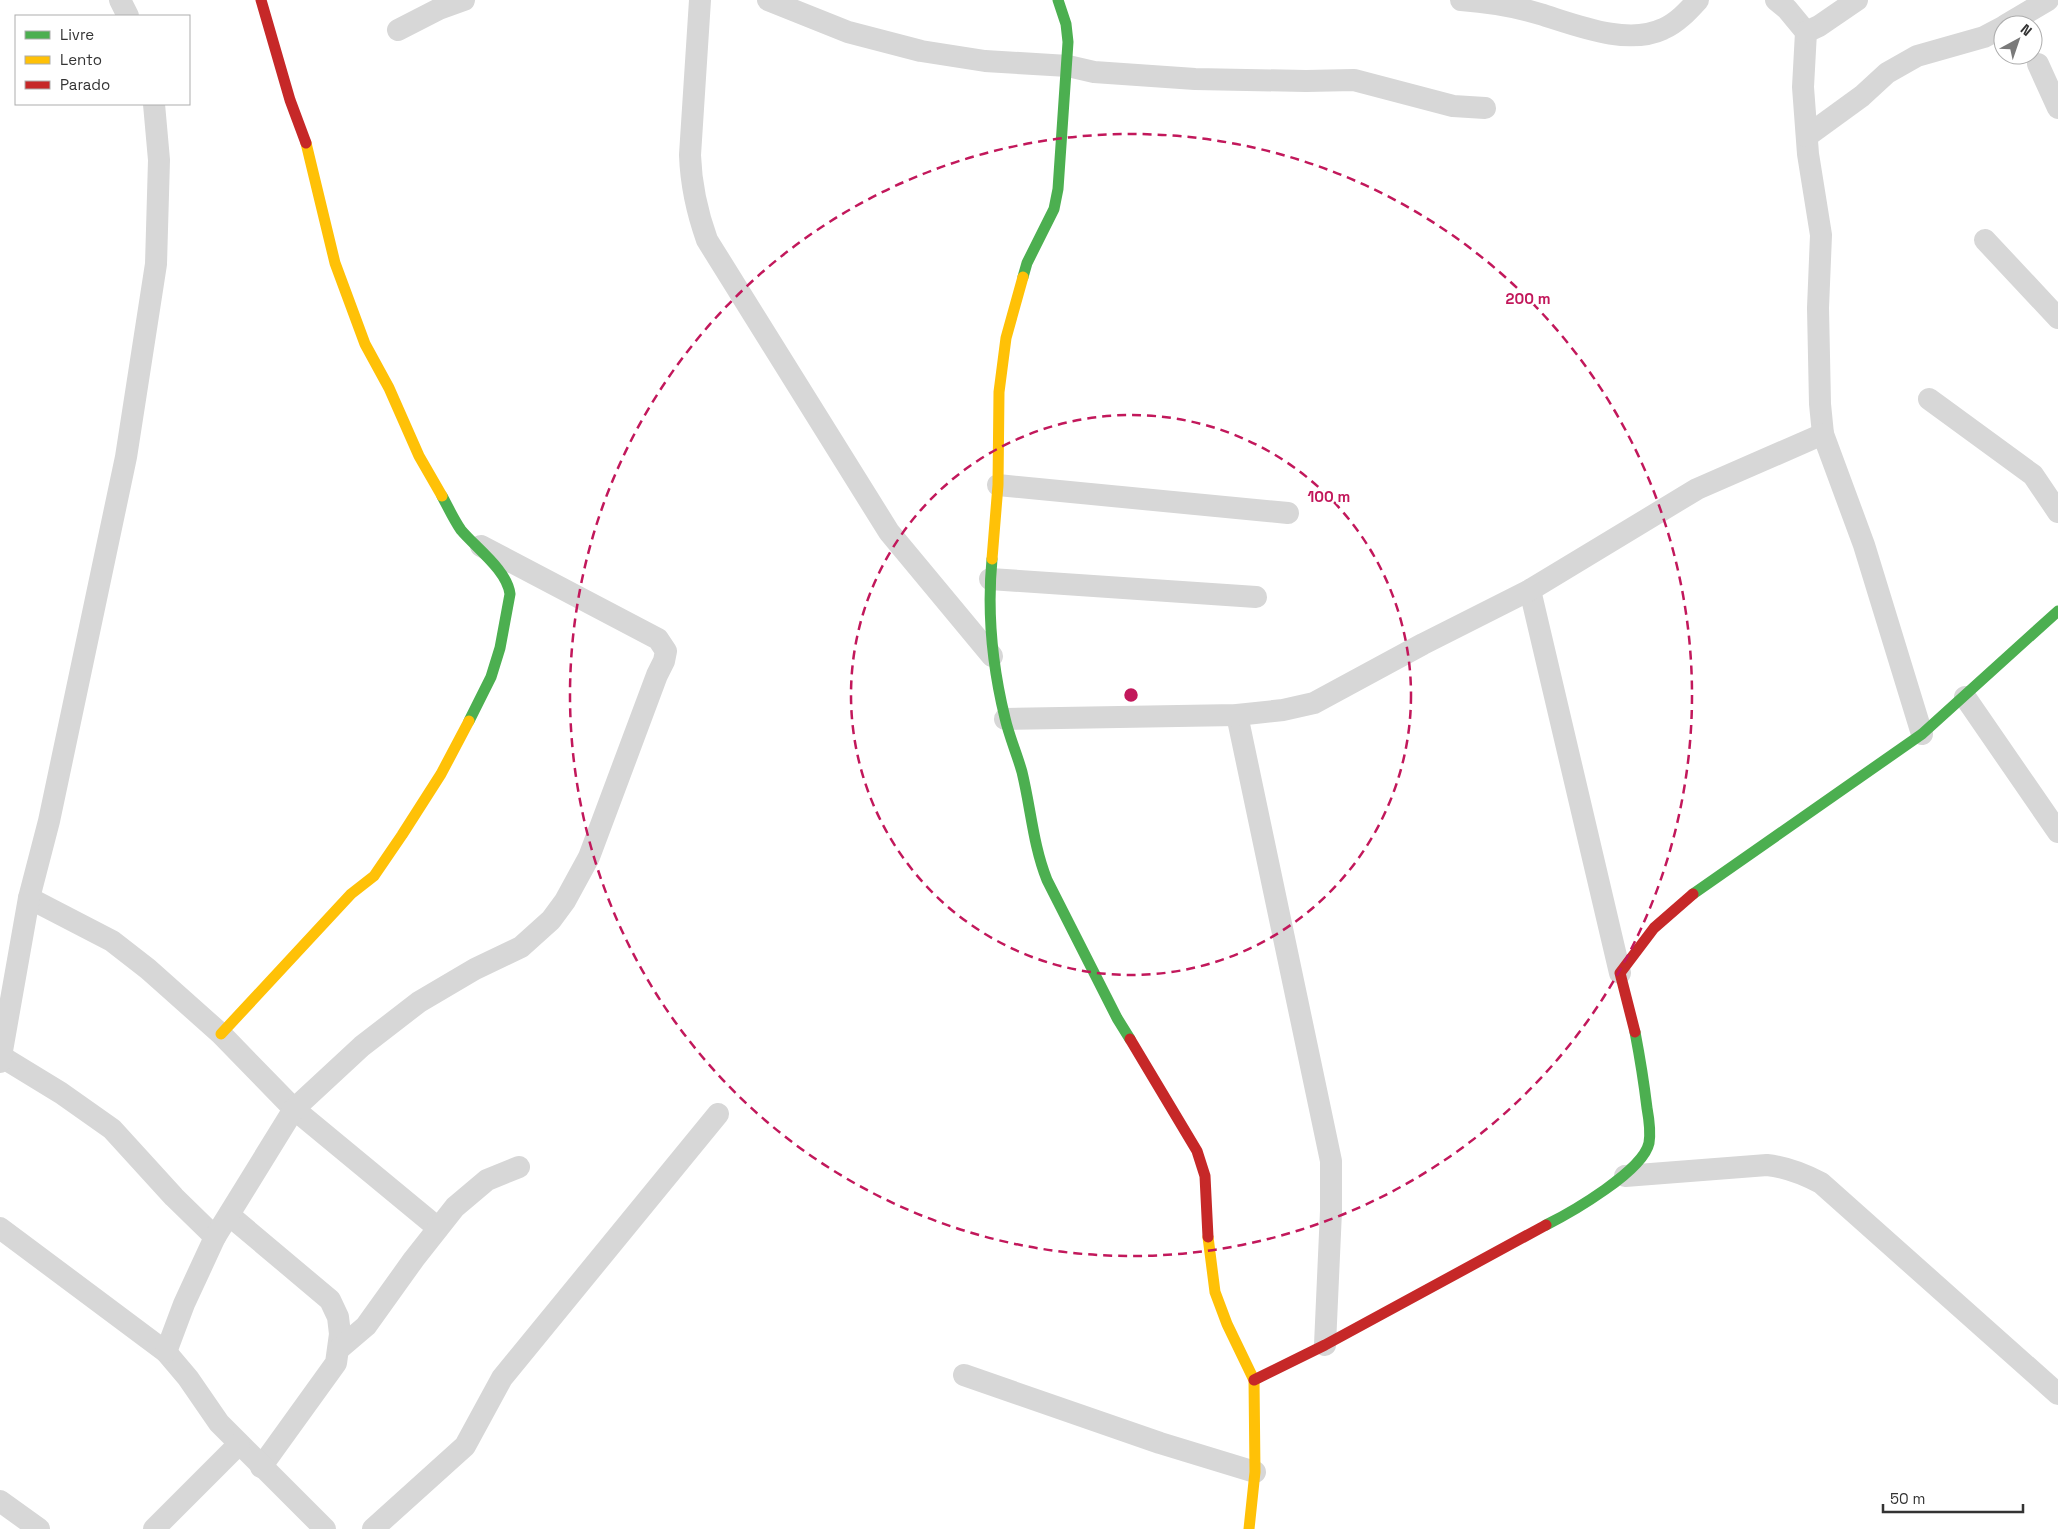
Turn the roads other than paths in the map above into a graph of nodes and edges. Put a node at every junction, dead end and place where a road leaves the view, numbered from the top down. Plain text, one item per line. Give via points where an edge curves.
1 (120, 0) edge
2 (261, 0) edge
3 (464, 0) edge
4 (700, 0) edge
5 (768, 0) edge
6 (1058, 0) edge
7 (1461, 0) edge
8 (1698, 0) edge
9 (1776, 0) edge
10 (1857, 0) edge
11 (2048, 0) edge
12 (128, 15) edge
13 (2023, 15) edge
14 (398, 30) dead end
15 (1806, 32) junction
16 (1993, 32) edge
17 (2038, 65) edge
18 (1068, 66) junction
19 (154, 105) edge
20 (1485, 108) dead end
21 (2058, 108) edge
22 (1807, 136) junction
23 (1985, 240) dead end
24 (2058, 318) edge
25 (1929, 399) dead end
26 (1823, 434) junction
27 (998, 485) junction
28 (2058, 512) edge
29 (1288, 513) dead end
30 (474, 542) junction
31 (990, 579) junction
32 (1530, 590) junction
33 (1256, 597) dead end
34 (2058, 611) edge
35 (992, 656) junction
36 (1965, 697) junction
37 (1237, 715) junction
38 (1005, 719) junction
39 (1922, 734) junction
40 (2058, 832) edge
41 (29, 898) junction
42 (1620, 973) junction
43 (221, 1034) junction
44 (1, 1060) edge
45 (294, 1109) junction
46 (718, 1114) dead end
47 (519, 1167) dead end
48 (1625, 1176) junction
49 (229, 1216) junction
50 (0, 1228) edge
51 (438, 1228) junction
52 (215, 1237) junction
53 (1326, 1345) junction
54 (339, 1349) junction
55 (166, 1352) junction
56 (964, 1375) dead end
57 (1254, 1380) junction
58 (2058, 1394) edge
59 (239, 1444) junction
60 (261, 1466) junction
61 (1255, 1472) junction
62 (0, 1501) edge
63 (39, 1529) edge
64 (154, 1529) edge
65 (325, 1529) edge
66 (373, 1529) edge
67 (1249, 1529) edge

1 - 12 street
2 - 30 street via 290,100 304,134 335,263 358,328 419,456 460,528
3 - 14 street
4 - 35 street via 690,155 698,216 707,240 889,532
5 - 18 street via 848,32 921,50 985,62
6 - 18 street via 1067,33
7 - 8 street via 1491,2 1573,25 1628,35 1663,30 1686,14
9 - 15 street
10 - 15 street
11 - 13 street
15 - 22 street via 1803,87
16 - 22 street via 1918,56 1887,73 1862,96
17 - 21 street
18 - 20 street via 1094,72 1195,79 1354,80 1453,106
18 - 27 street via 1054,209 1026,263 1006,338 999,392
19 - 41 street via 159,160 156,264 132,419 51,811
22 - 26 street via 1821,235 1818,308
23 - 24 street
25 - 28 street via 2033,475
26 - 32 street via 1698,489
26 - 39 street via 1864,545
27 - 29 street
27 - 31 street
30 - 43 street via 502,574 510,594 491,677 470,719 440,774 374,876 351,894
30 - 45 street via 658,639 666,651 664,661 589,857 551,920 521,946 419,1002 362,1046
31 - 33 street
31 - 35 street
32 - 37 street via 1314,703
32 - 42 street
34 - 36 street
35 - 38 street
36 - 39 street
36 - 40 street
37 - 38 street
37 - 53 street via 1331,1161
38 - 57 street via 1022,772 1034,838 1047,880 1117,1018 1197,1151 1205,1176 1215,1292
39 - 42 street via 1683,902 1654,928
41 - 43 street via 112,941
41 - 44 street
42 - 48 street via 1643,1074 1650,1128 1649,1144
43 - 45 street
44 - 52 street via 61,1092 112,1129
45 - 49 street
45 - 51 street
46 - 66 street via 502,1378 465,1446
47 - 51 street via 488,1180 470,1193
48 - 53 street via 1551,1223
48 - 58 street via 1767,1165 1803,1173 1822,1183
49 - 52 street
49 - 54 street via 330,1300 338,1317
50 - 55 street
51 - 54 street via 366,1326
52 - 55 street
53 - 57 street
54 - 60 street via 336,1363
55 - 59 street
56 - 61 street
57 - 61 street
59 - 60 street
59 - 64 street
60 - 65 street
61 - 67 street
62 - 63 street

